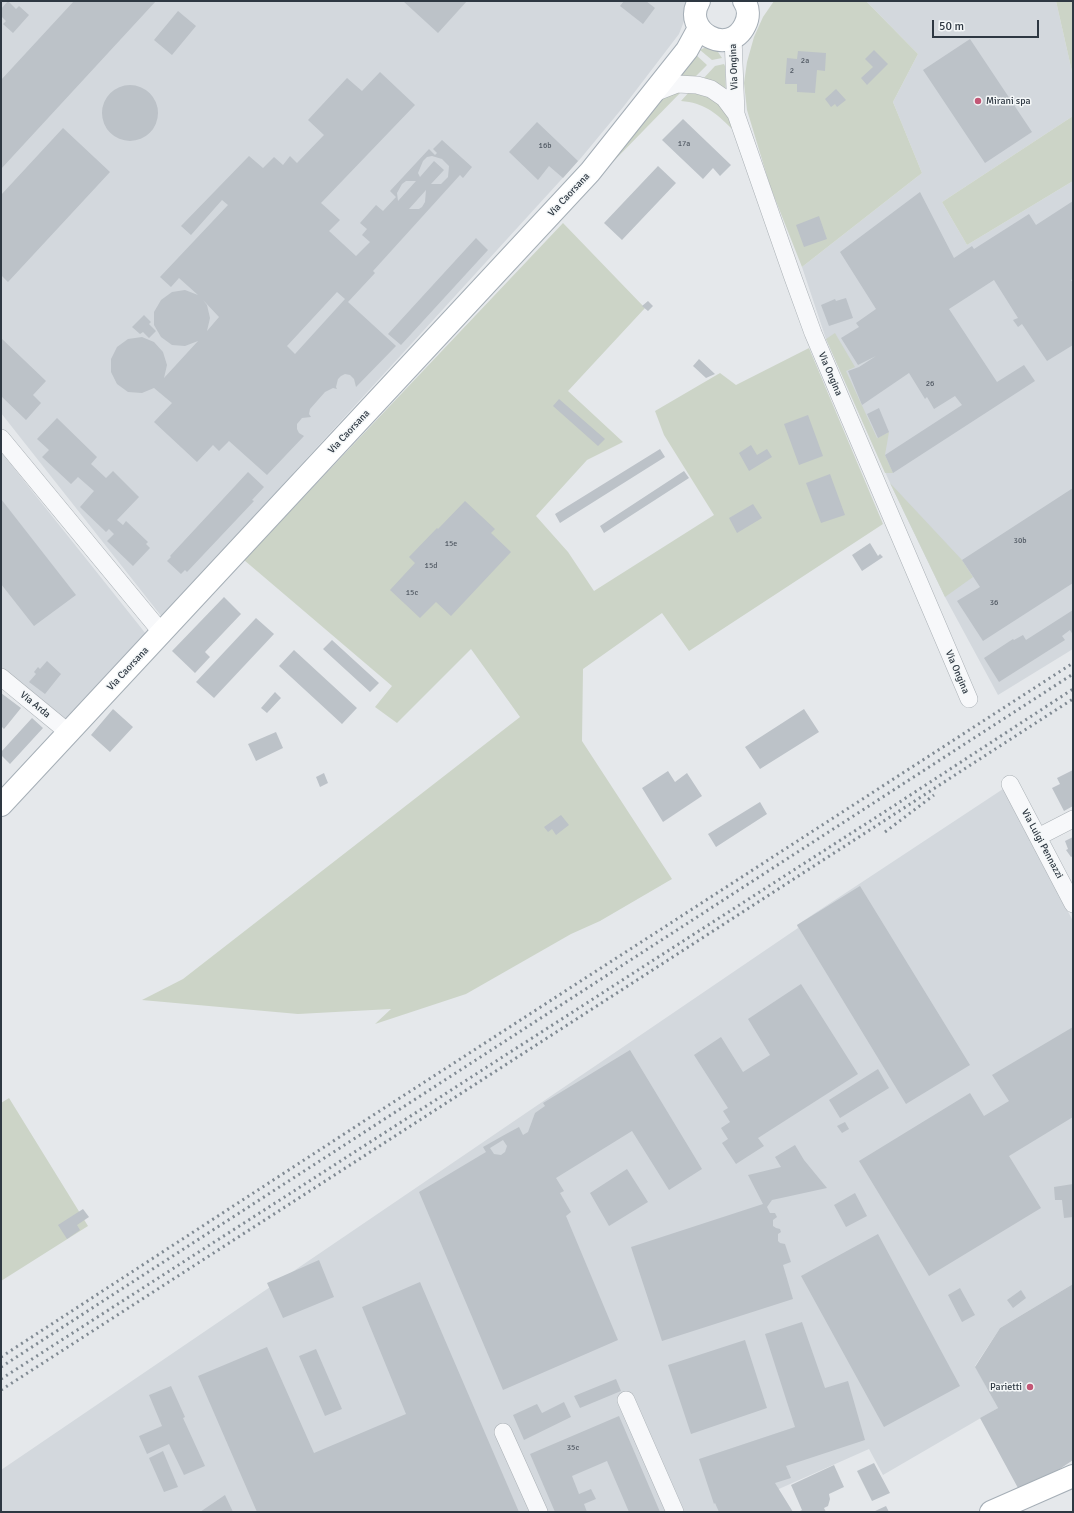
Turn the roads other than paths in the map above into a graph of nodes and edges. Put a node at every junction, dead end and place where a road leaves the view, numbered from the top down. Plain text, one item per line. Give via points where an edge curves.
1 (699, 1) edge
2 (750, 5) edge
3 (699, 28) junction
4 (728, 39) junction
5 (687, 50) junction
6 (654, 93) junction
7 (736, 114) junction
8 (1, 438) edge
9 (162, 633) junction
10 (1, 677) edge
11 (968, 699) dead end
12 (69, 733) junction
13 (1010, 784) dead end
14 (1, 805) edge
15 (1073, 819) edge
16 (1038, 837) junction
17 (1073, 904) edge
18 (626, 1400) dead end
19 (503, 1432) dead end
20 (1073, 1476) edge
21 (1073, 1493) edge
22 (539, 1512) edge
23 (675, 1512) edge
24 (991, 1512) edge
25 (1028, 1512) edge

1 - 3 main road via 696,11
2 - 4 main road via 743,30
3 - 4 main road via 714,39
3 - 5 main road
4 - 5 main road via 702,40
4 - 7 street, Via Ongina
5 - 6 main road, Via Caorsana
6 - 7 street via 676,84 697,85 711,89 724,98
6 - 9 main road, Via Caorsana via 590,172
7 - 11 street, Via Ongina via 813,333
8 - 9 street
9 - 12 main road, Via Caorsana
10 - 12 street, Via Arda
12 - 14 main road, Via Caorsana
13 - 16 street, Via Luigi Pennazzi
15 - 16 street
16 - 17 street, Via Luigi Pennazzi
18 - 23 street
19 - 22 street
20 - 24 main road
21 - 25 main road

